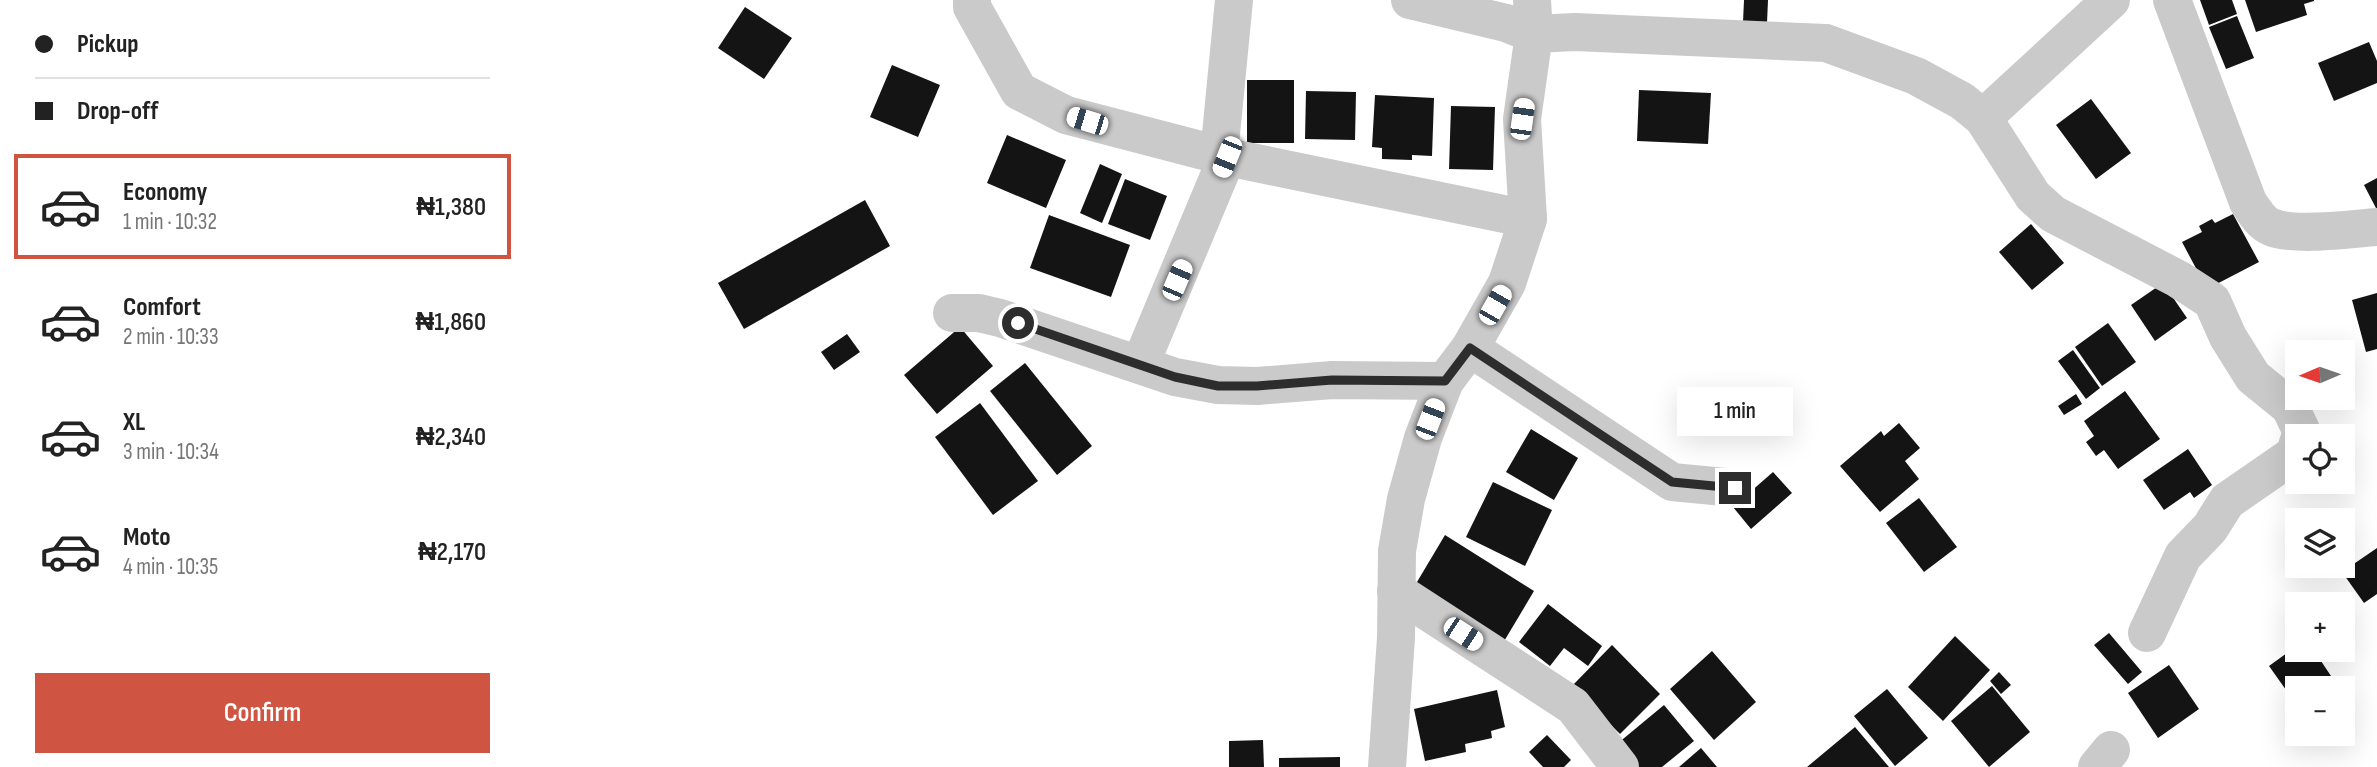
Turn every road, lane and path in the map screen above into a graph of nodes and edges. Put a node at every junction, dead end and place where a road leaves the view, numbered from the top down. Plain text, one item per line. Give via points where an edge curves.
1 (972, 0) edge
2 (1234, 0) edge
3 (1410, 0) edge
4 (2111, 0) edge
5 (2172, 0) edge
6 (1533, 17) edge
7 (1983, 118) junction
8 (1223, 156) junction
9 (1528, 219) junction
10 (2377, 227) edge
11 (952, 313) dead end
12 (1470, 348) junction
13 (1140, 365) junction
14 (1445, 381) junction
15 (2298, 424) edge
16 (2285, 461) edge
17 (1735, 488) dead end
18 (1396, 591) junction
19 (2147, 633) dead end
20 (1387, 767) edge
21 (1620, 767) edge

1 - 8 street via 1019,91 1030,99 1107,127
2 - 8 street
3 - 6 street via 1506,23
4 - 7 street
5 - 10 street via 2248,202 2260,219 2271,227 2316,232
6 - 7 street via 1575,32 1826,43 1916,76
6 - 9 street via 1522,119
7 - 15 street via 2033,196 2053,214 2178,279 2212,302 2253,377 2290,407
8 - 9 street
8 - 13 street
9 - 12 street via 1507,284
11 - 13 street via 1000,318
12 - 14 street
12 - 17 street via 1672,482
13 - 14 street via 1218,386
14 - 18 street via 1406,499
16 - 19 street via 2227,501 2210,528 2183,556
18 - 20 street
18 - 21 street via 1573,706

